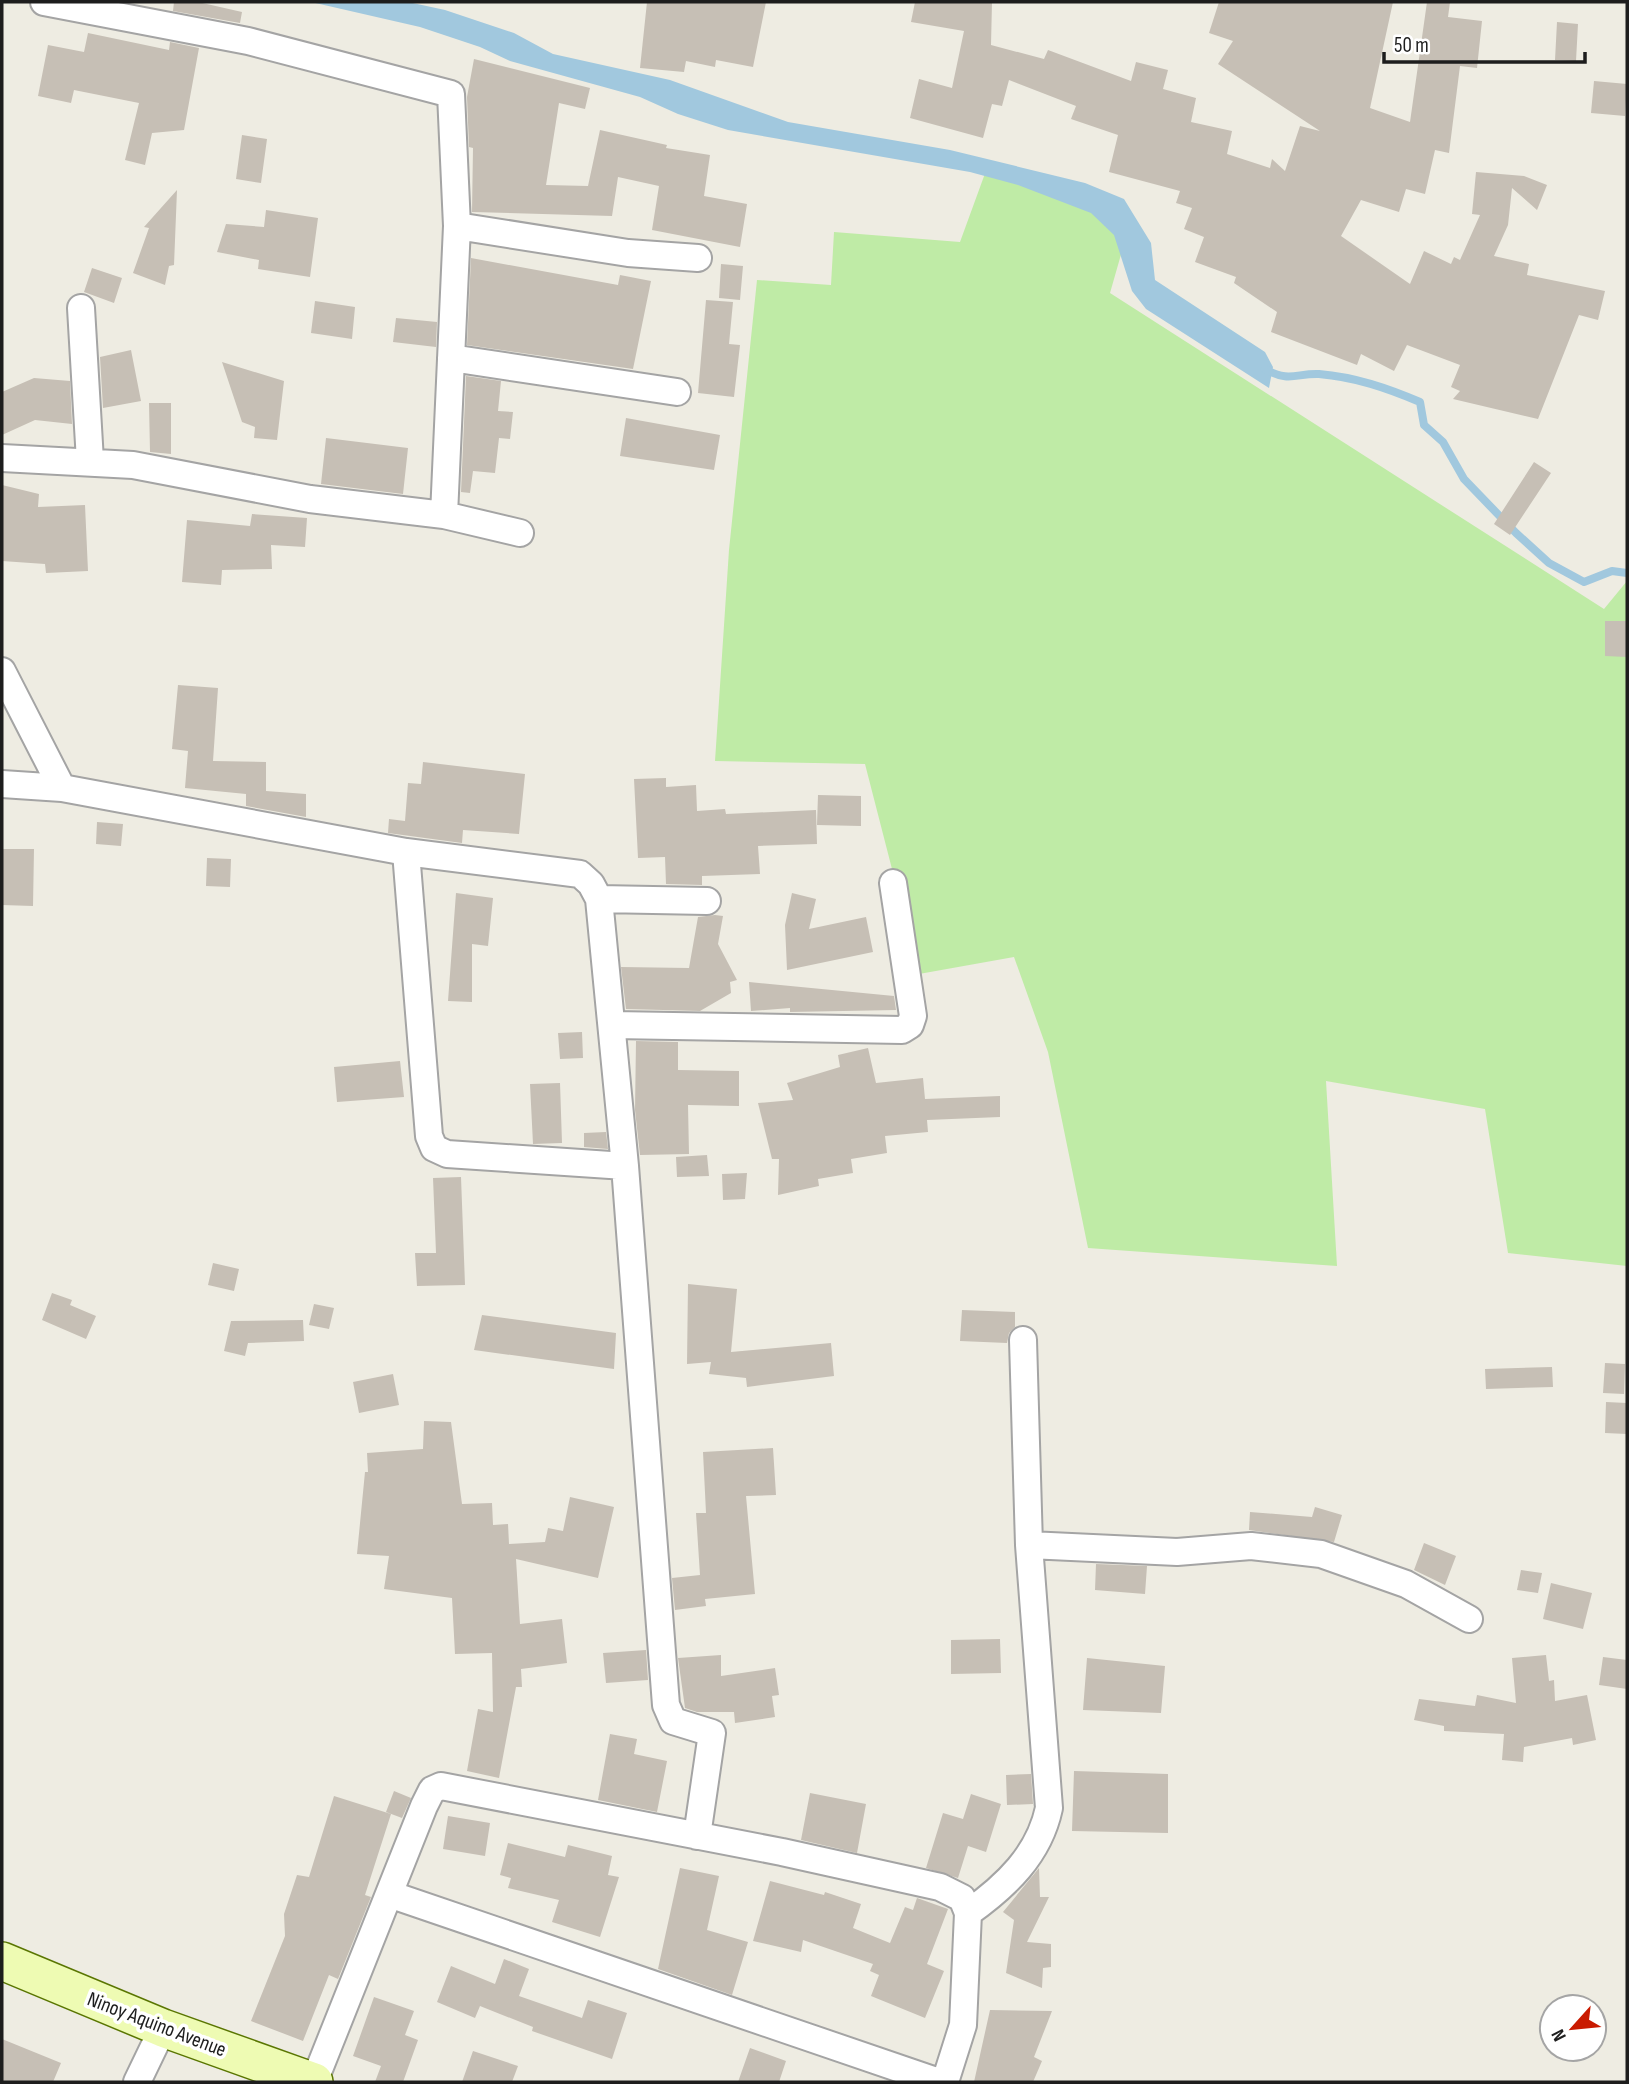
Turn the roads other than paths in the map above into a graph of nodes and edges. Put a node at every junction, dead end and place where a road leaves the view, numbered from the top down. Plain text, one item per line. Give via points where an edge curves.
1 (44, 2) edge
2 (457, 226) junction
3 (698, 258) dead end
4 (81, 308) dead end
5 (451, 358) junction
6 (677, 392) dead end
7 (2, 458) edge
8 (90, 461) junction
9 (444, 515) junction
10 (520, 533) dead end
11 (2, 671) edge
12 (2, 784) edge
13 (62, 788) junction
14 (406, 852) junction
15 (893, 883) dead end
16 (599, 899) junction
17 (707, 901) dead end
18 (612, 1025) junction
19 (625, 1166) junction
20 (1023, 1339) dead end
21 (1029, 1545) junction
22 (1469, 1619) dead end
23 (697, 1836) junction
24 (389, 1894) junction
25 (968, 1913) junction
26 (2, 1961) edge
27 (163, 2028) junction
28 (137, 2082) edge
29 (314, 2082) edge
30 (939, 2082) edge
31 (945, 2082) edge

1 - 2 street via 248,41 451,94
2 - 3 street via 628,253
2 - 5 street
4 - 8 street
5 - 6 street
5 - 9 street
7 - 8 street
8 - 9 street via 310,499
9 - 10 street
11 - 13 street
12 - 13 street
13 - 14 street
14 - 16 street via 579,873
14 - 19 street via 429,1136 434,1148 447,1154
15 - 18 street via 913,1016 902,1030
16 - 17 street
16 - 18 street
18 - 19 street
19 - 23 street via 666,1705 673,1721 712,1733
20 - 21 street
21 - 22 street via 1177,1552 1251,1546 1321,1554 1406,1584
21 - 25 street via 1049,1808 1044,1834 1026,1861
23 - 24 street via 441,1786 432,1790
23 - 25 street via 940,1887 962,1898
24 - 29 street
24 - 30 street
25 - 31 street via 963,2025
26 - 27 main road, Ninoy Aquino Avenue
27 - 28 street
27 - 29 main road, Ninoy Aquino Avenue

